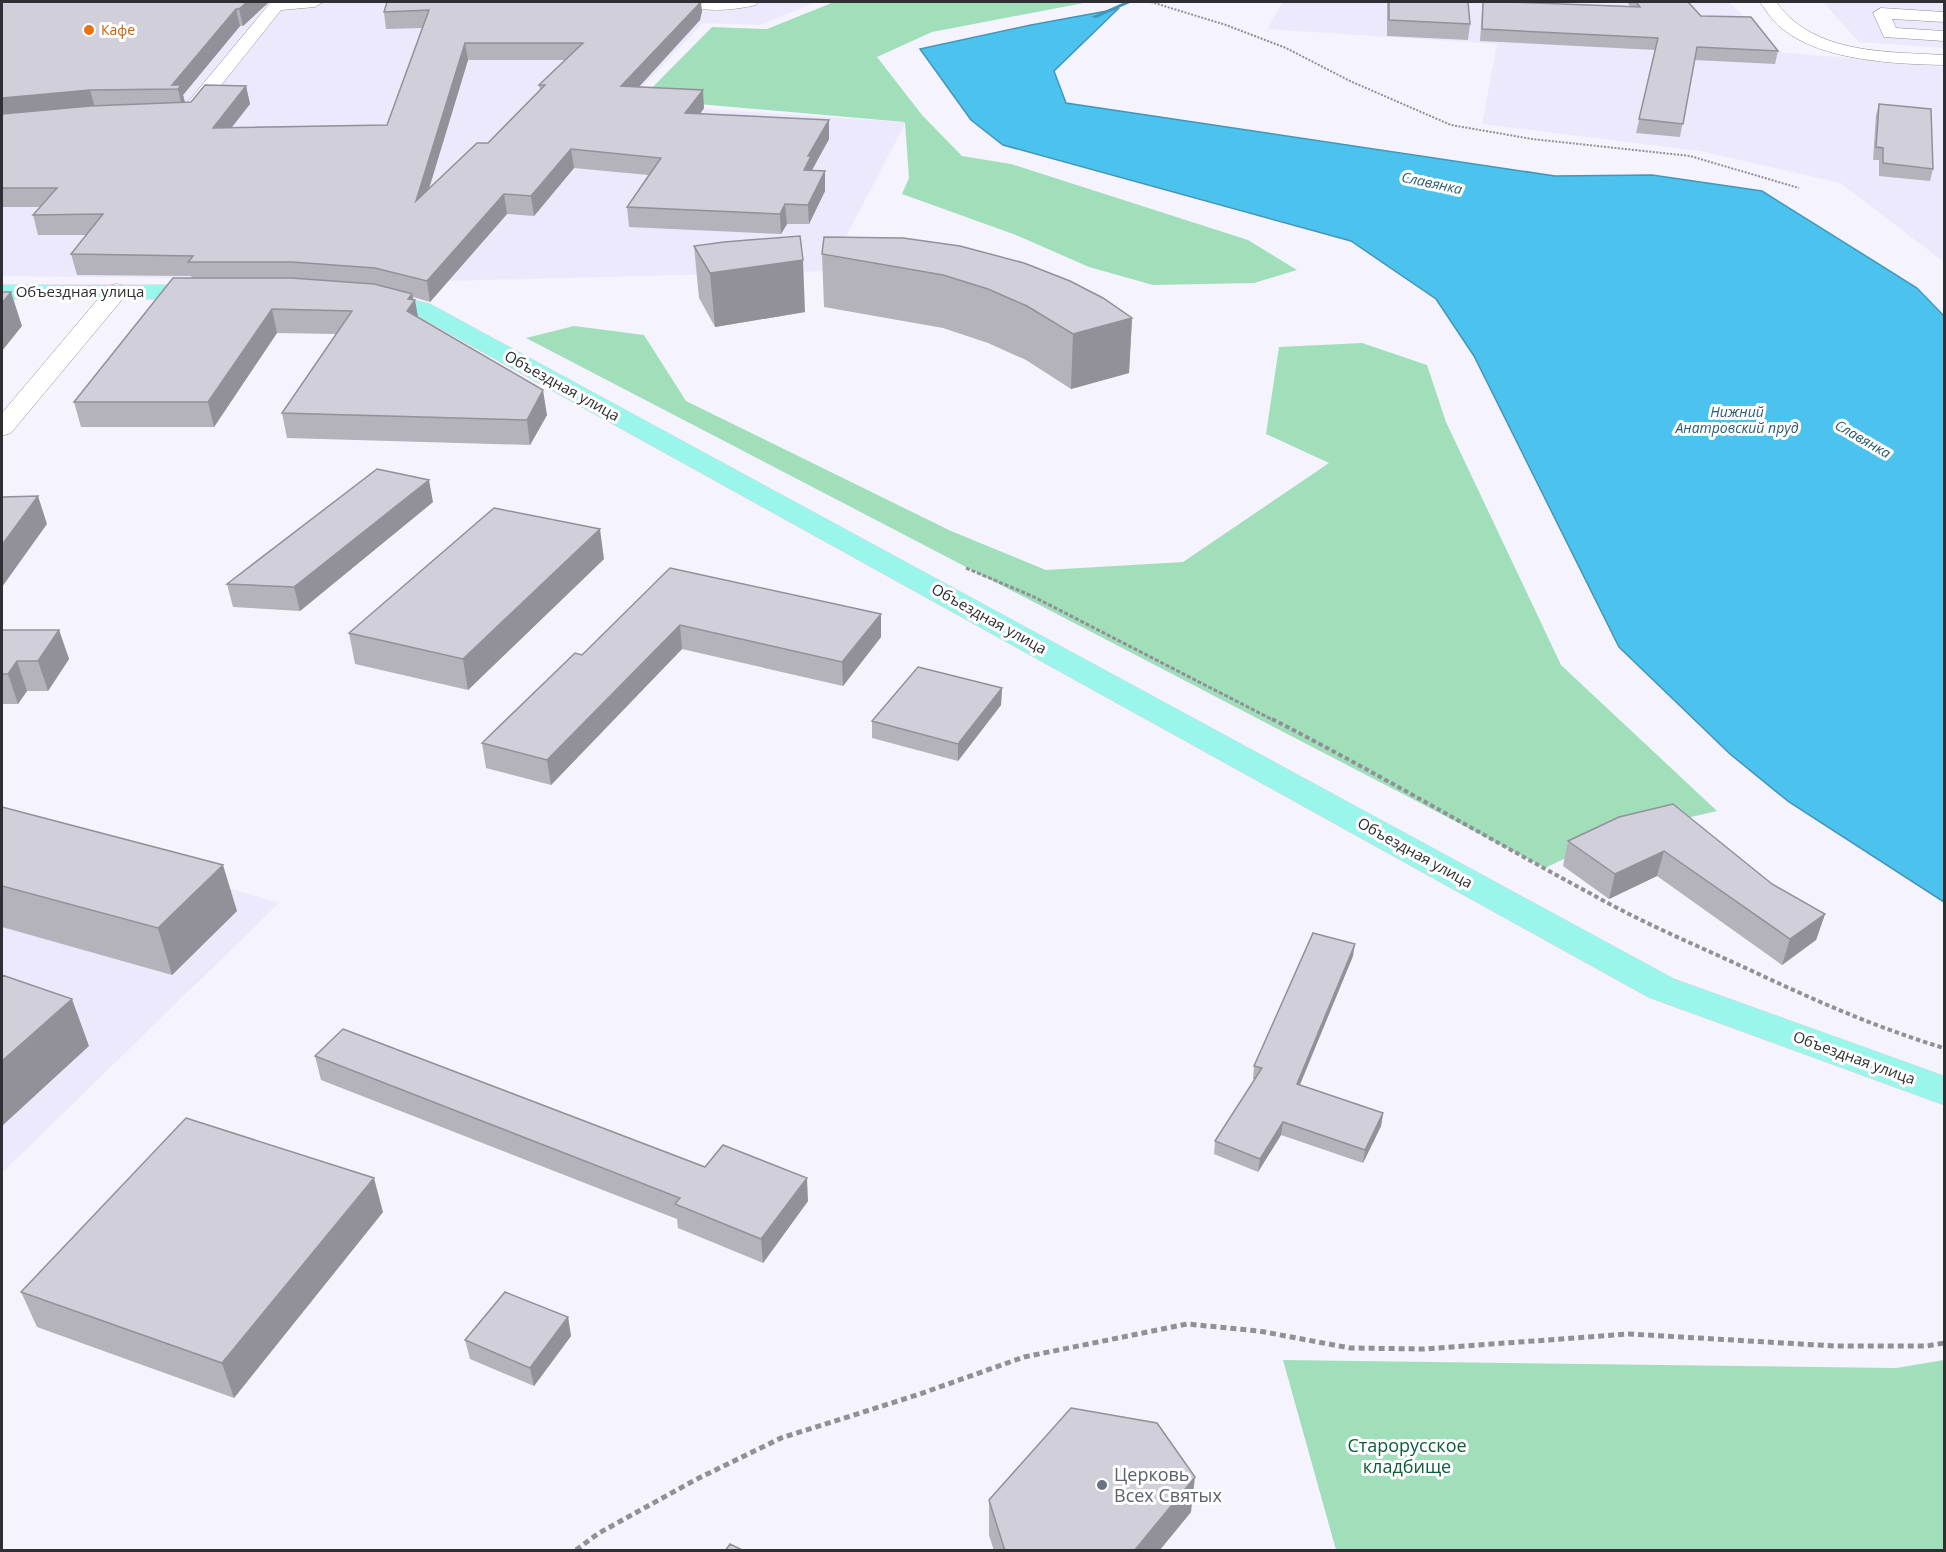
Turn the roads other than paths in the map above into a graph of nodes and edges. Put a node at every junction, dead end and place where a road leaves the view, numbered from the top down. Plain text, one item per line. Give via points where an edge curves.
1 (315, 2) edge
2 (694, 2) edge
3 (750, 2) edge
4 (1768, 2) edge
5 (1944, 17) edge
6 (1944, 36) edge
7 (1944, 60) edge
8 (164, 114) edge
9 (117, 291) junction
10 (2, 292) edge
11 (230, 292) edge
12 (343, 295) edge
13 (2, 428) edge
14 (1944, 1091) edge

1 - 8 street via 276,6 188,114
2 - 3 street via 733,6
4 - 7 street via 1788,26 1831,45 1869,54
5 - 6 street via 1881,14 1890,33
9 - 10 main road, Объездная улица
9 - 11 main road, Объездная улица
9 - 13 street
12 - 14 main road, Объездная улица via 379,297 422,309 1661,988

